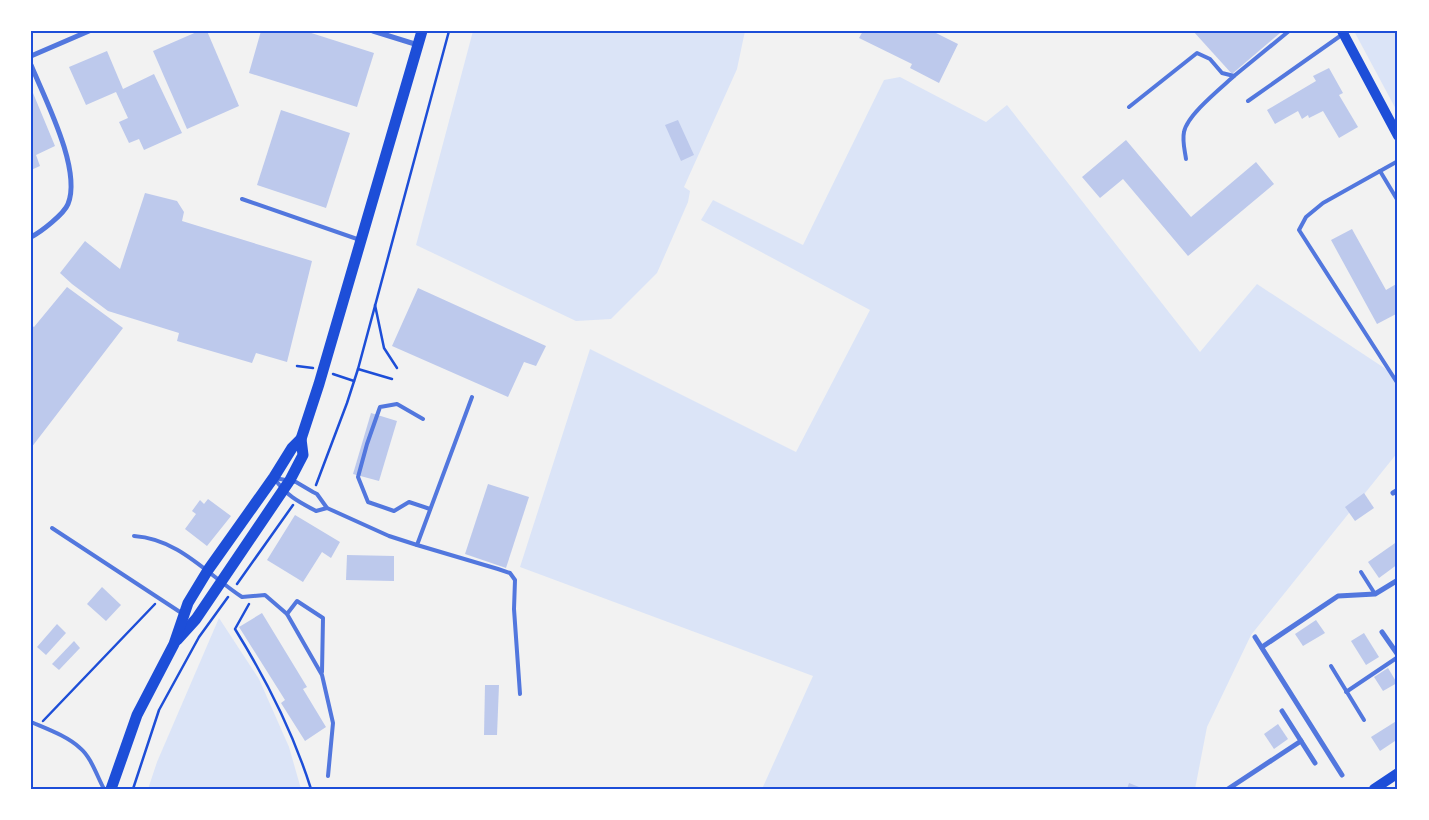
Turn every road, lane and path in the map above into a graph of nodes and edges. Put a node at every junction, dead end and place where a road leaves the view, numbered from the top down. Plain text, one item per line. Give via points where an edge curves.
1 (88, 31) edge
2 (373, 31) edge
3 (422, 31) edge
4 (449, 31) edge
5 (1289, 31) edge
6 (1343, 33) edge
7 (418, 46) junction
8 (31, 56) edge
9 (31, 66) edge
10 (1234, 76) junction
11 (1248, 100) dead end
12 (1129, 107) dead end
13 (1398, 136) edge
14 (1186, 160) dead end
15 (1398, 161) edge
16 (1380, 171) junction
17 (242, 199) dead end
18 (1398, 201) edge
19 (31, 237) edge
20 (361, 241) junction
21 (378, 289) junction
22 (298, 366) dead end
23 (358, 368) junction
24 (397, 368) dead end
25 (314, 369) dead end
26 (330, 374) dead end
27 (392, 379) dead end
28 (354, 381) junction
29 (1398, 384) edge
30 (472, 397) dead end
31 (424, 419) dead end
32 (301, 439) junction
33 (274, 477) junction
34 (290, 480) junction
35 (315, 486) dead end
36 (283, 491) junction
37 (291, 508) dead end
38 (327, 508) junction
39 (430, 509) junction
40 (52, 528) dead end
41 (134, 536) dead end
42 (417, 545) junction
43 (208, 570) junction
44 (1361, 572) dead end
45 (1398, 580) edge
46 (220, 581) junction
47 (235, 587) dead end
48 (1376, 594) junction
49 (253, 596) junction
50 (161, 598) junction
51 (227, 598) dead end
52 (183, 614) junction
53 (287, 614) junction
54 (1382, 632) dead end
55 (1255, 637) dead end
56 (174, 644) junction
57 (1262, 647) junction
58 (1398, 656) edge
59 (1331, 666) dead end
60 (322, 675) junction
61 (1346, 692) junction
62 (520, 694) dead end
63 (1282, 711) dead end
64 (1364, 720) dead end
65 (31, 722) edge
66 (39, 725) junction
67 (1301, 741) junction
68 (1315, 763) dead end
69 (1398, 773) edge
70 (1342, 775) dead end
71 (328, 776) dead end
72 (104, 789) edge
73 (111, 789) edge
74 (133, 789) edge
75 (311, 789) edge
76 (1228, 789) edge
77 (1374, 789) edge

1 - 8 street
2 - 7 street
3 - 7 main road
4 - 21 path
5 - 10 lane
6 - 11 lane
6 - 13 main road
7 - 20 main road
9 - 19 street via 65,148 72,178 68,205 43,231
10 - 12 lane via 1222,73 1210,59 1197,53
10 - 14 lane via 1190,119 1184,131
15 - 16 lane
16 - 18 lane
16 - 29 lane via 1322,203 1299,230
17 - 20 lane
20 - 32 main road
21 - 23 path
21 - 24 path via 375,306 384,348
22 - 25 path
23 - 27 path
23 - 28 path
26 - 28 path
28 - 35 path
30 - 39 lane
31 - 39 lane via 397,404 380,407 358,477 368,502 394,511 409,502
32 - 33 main road
32 - 34 main road via 303,455
33 - 34 lane
33 - 36 lane
33 - 43 main road
34 - 36 main road
34 - 38 lane via 317,494
36 - 38 lane via 316,511
36 - 46 main road
37 - 47 path
38 - 42 lane
39 - 42 lane
40 - 50 lane
41 - 43 lane via 163,543 188,555
42 - 62 lane via 498,569 515,580
43 - 46 lane
43 - 52 main road
44 - 48 lane
45 - 48 street
46 - 49 lane via 242,597
46 - 56 main road via 196,619
48 - 57 street via 1338,596
49 - 53 lane via 265,595
49 - 75 path via 235,628 261,671 298,748
50 - 52 lane
50 - 66 path
51 - 74 path via 199,637 159,710
52 - 56 main road
53 - 60 lane
53 - 60 lane via 297,601 323,618
54 - 58 street
55 - 57 street
56 - 73 main road via 137,715
57 - 70 street
58 - 61 lane
59 - 61 lane
60 - 71 lane via 333,723
61 - 64 lane
63 - 67 street
65 - 66 lane
66 - 72 lane via 81,748
67 - 68 street
67 - 76 street
69 - 77 main road

